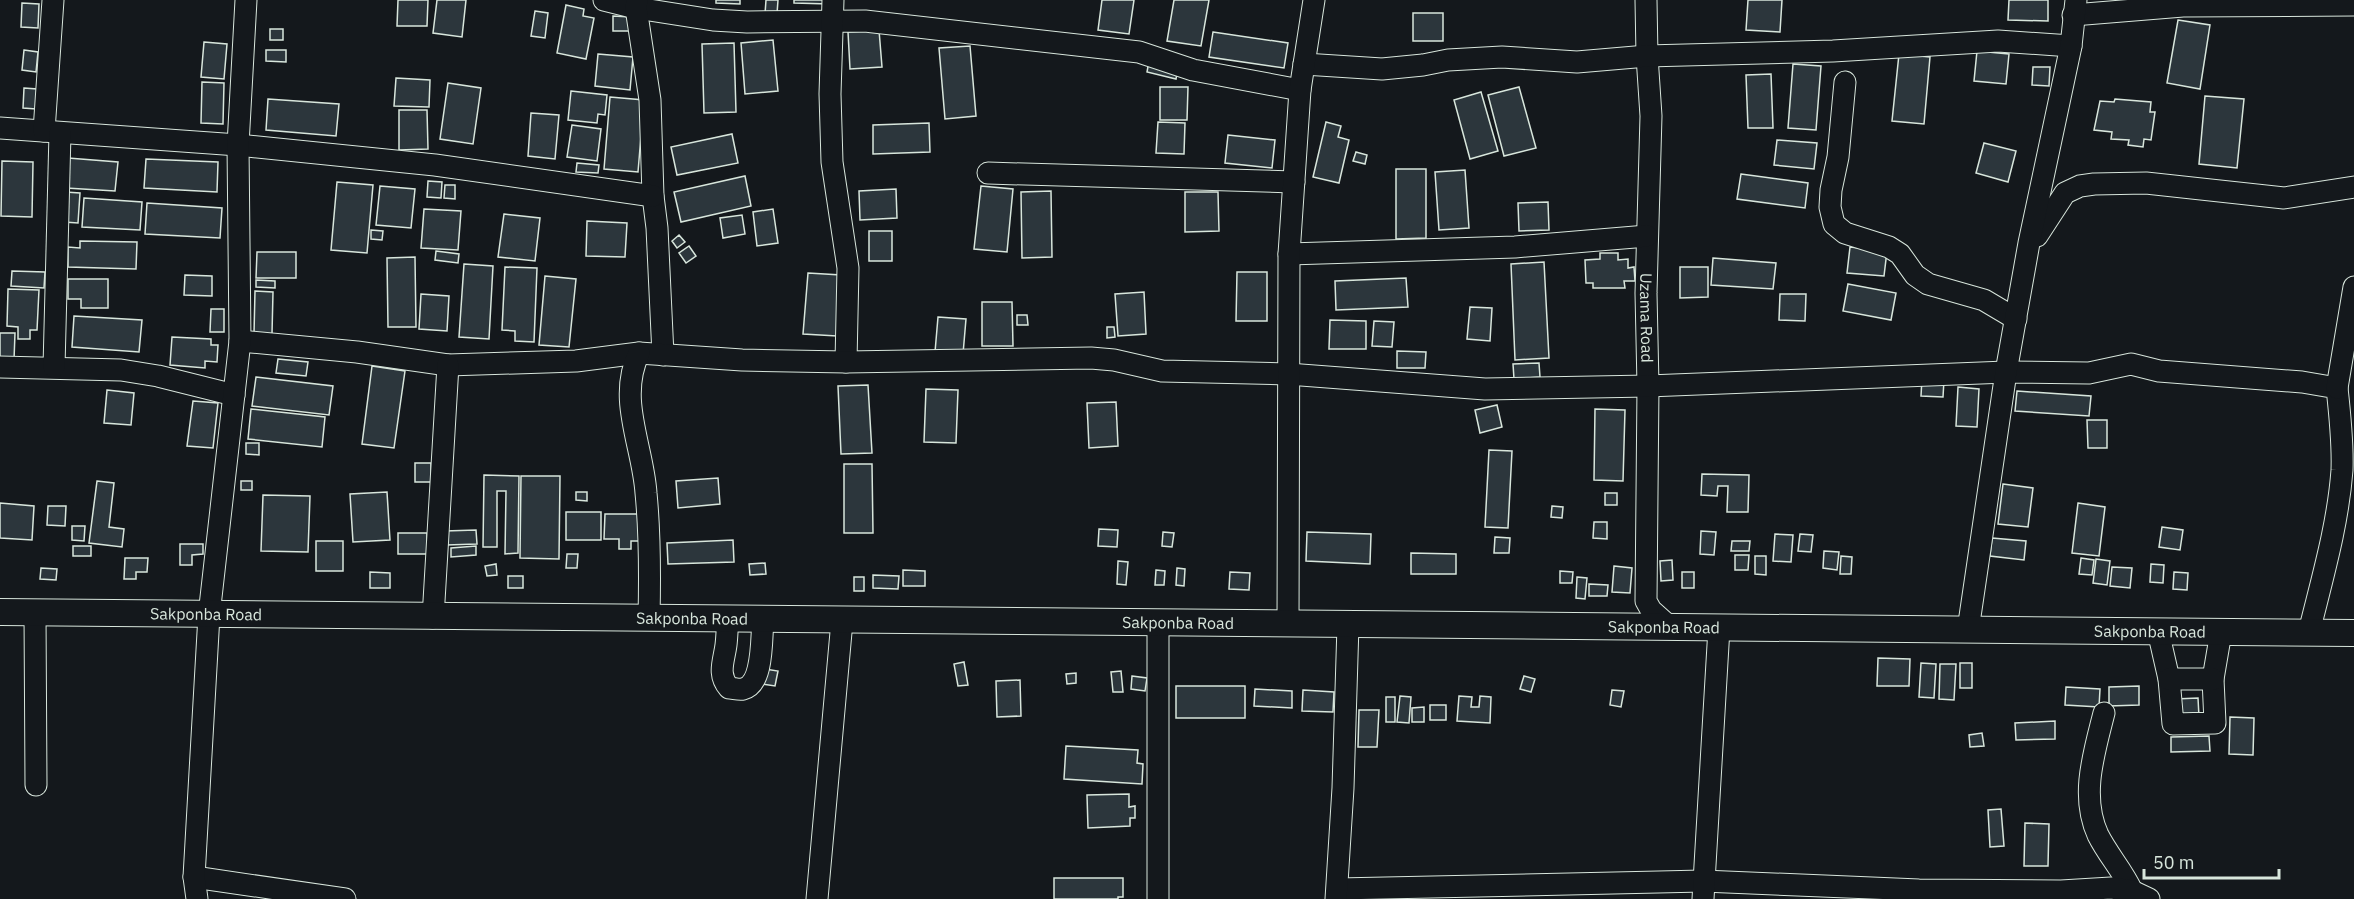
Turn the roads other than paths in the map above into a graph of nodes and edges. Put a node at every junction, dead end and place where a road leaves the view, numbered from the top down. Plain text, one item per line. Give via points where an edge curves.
1 (53, 0) edge
2 (246, 0) edge
3 (604, 0) edge
4 (1314, 0) edge
5 (1646, 0) edge
6 (637, 4) edge
7 (2354, 5) edge
8 (2074, 8) edge
9 (832, 10) edge
10 (2071, 46) junction
11 (1647, 56) junction
12 (1304, 64) junction
13 (1845, 82) dead end
14 (1300, 90) junction
15 (0, 128) edge
16 (52, 132) junction
17 (238, 145) junction
18 (988, 173) dead end
19 (1294, 182) junction
20 (2354, 187) edge
21 (653, 196) junction
22 (1647, 236) junction
23 (2029, 243) junction
24 (1289, 254) junction
25 (2354, 287) edge
26 (2016, 319) junction
27 (240, 341) junction
28 (639, 353) junction
29 (663, 355) junction
30 (846, 362) junction
31 (447, 365) junction
32 (0, 367) edge
33 (54, 367) junction
34 (2006, 372) junction
35 (1288, 374) junction
36 (1648, 386) junction
37 (2337, 388) junction
38 (234, 395) junction
39 (0, 612) edge
40 (35, 613) junction
41 (209, 615) junction
42 (650, 617) junction
43 (433, 618) junction
44 (728, 620) junction
45 (763, 620) junction
46 (842, 621) junction
47 (1158, 624) junction
48 (1288, 624) junction
49 (1348, 625) junction
50 (1670, 627) junction
51 (1719, 628) junction
52 (1968, 630) junction
53 (2158, 631) junction
54 (2221, 632) junction
55 (2309, 632) junction
56 (2354, 633) edge
57 (2169, 679) junction
58 (2212, 679) junction
59 (2104, 713) dead end
60 (36, 785) dead end
61 (194, 877) junction
62 (1703, 890) edge
63 (1337, 894) edge
64 (2141, 895) edge
65 (197, 899) edge
66 (345, 899) edge
67 (817, 899) edge
68 (1158, 899) edge

1 - 16 street
2 - 17 street
3 - 6 street
4 - 12 street
5 - 11 street, Uzama Road
6 - 9 street via 713,20 747,22
6 - 21 street via 650,100
7 - 8 street
8 - 10 street
9 - 14 street via 865,21 1139,52 1193,70
9 - 30 street via 832,162 848,268
10 - 11 street via 1998,41
10 - 23 street
11 - 12 street via 1577,62 1502,57 1382,69
11 - 22 street, Uzama Road via 1651,117
12 - 14 street
13 - 26 street via 1831,190 1833,224 1845,233 1889,247 1928,284 1984,300
14 - 19 street
15 - 16 street
16 - 17 street
16 - 33 street
17 - 21 street via 435,165
17 - 27 street
18 - 19 street
19 - 24 street
20 - 23 street via 2284,198 2146,183 2080,186 2066,193 2040,234
21 - 29 street
22 - 24 street via 1515,247
22 - 36 street, Uzama Road
23 - 26 street
24 - 35 street
25 - 37 street
26 - 34 street
27 - 31 street
27 - 38 street
28 - 29 street
28 - 31 street via 576,362
28 - 42 street via 632,372 630,407 646,489
29 - 30 street
30 - 35 street via 1091,358 1162,371
31 - 43 street
32 - 33 street
33 - 38 street via 121,370
34 - 36 street
34 - 37 street via 2089,373 2131,364 2159,371
34 - 52 street
35 - 36 street via 1485,389
35 - 48 street
36 - 50 street, Uzama Road via 1646,601
37 - 55 street via 2342,470 2332,541
38 - 41 street
39 - 40 main road, Sakponba Road
40 - 41 main road, Sakponba Road
40 - 60 street
41 - 43 main road, Sakponba Road
41 - 61 street
42 - 43 main road, Sakponba Road
42 - 44 main road, Sakponba Road
44 - 45 main road, Sakponba Road
44 - 45 street via 723,681 729,688 743,689 754,683 758,674
45 - 46 main road, Sakponba Road
46 - 47 main road, Sakponba Road
46 - 67 street
47 - 48 main road, Sakponba Road
47 - 68 street
48 - 49 main road, Sakponba Road
49 - 50 main road, Sakponba Road
49 - 63 street
50 - 51 main road, Sakponba Road
51 - 52 main road, Sakponba Road
51 - 62 street
52 - 53 main road, Sakponba Road
53 - 54 main road, Sakponba Road
53 - 57 street
54 - 55 main road, Sakponba Road
54 - 58 street
55 - 56 main road, Sakponba Road
57 - 58 street
57 - 58 street via 2173,724 2215,723
59 - 64 street via 2091,765 2089,806 2098,835
61 - 65 street
61 - 66 street
62 - 63 street
62 - 64 street via 1816,884 1919,890 2111,888

